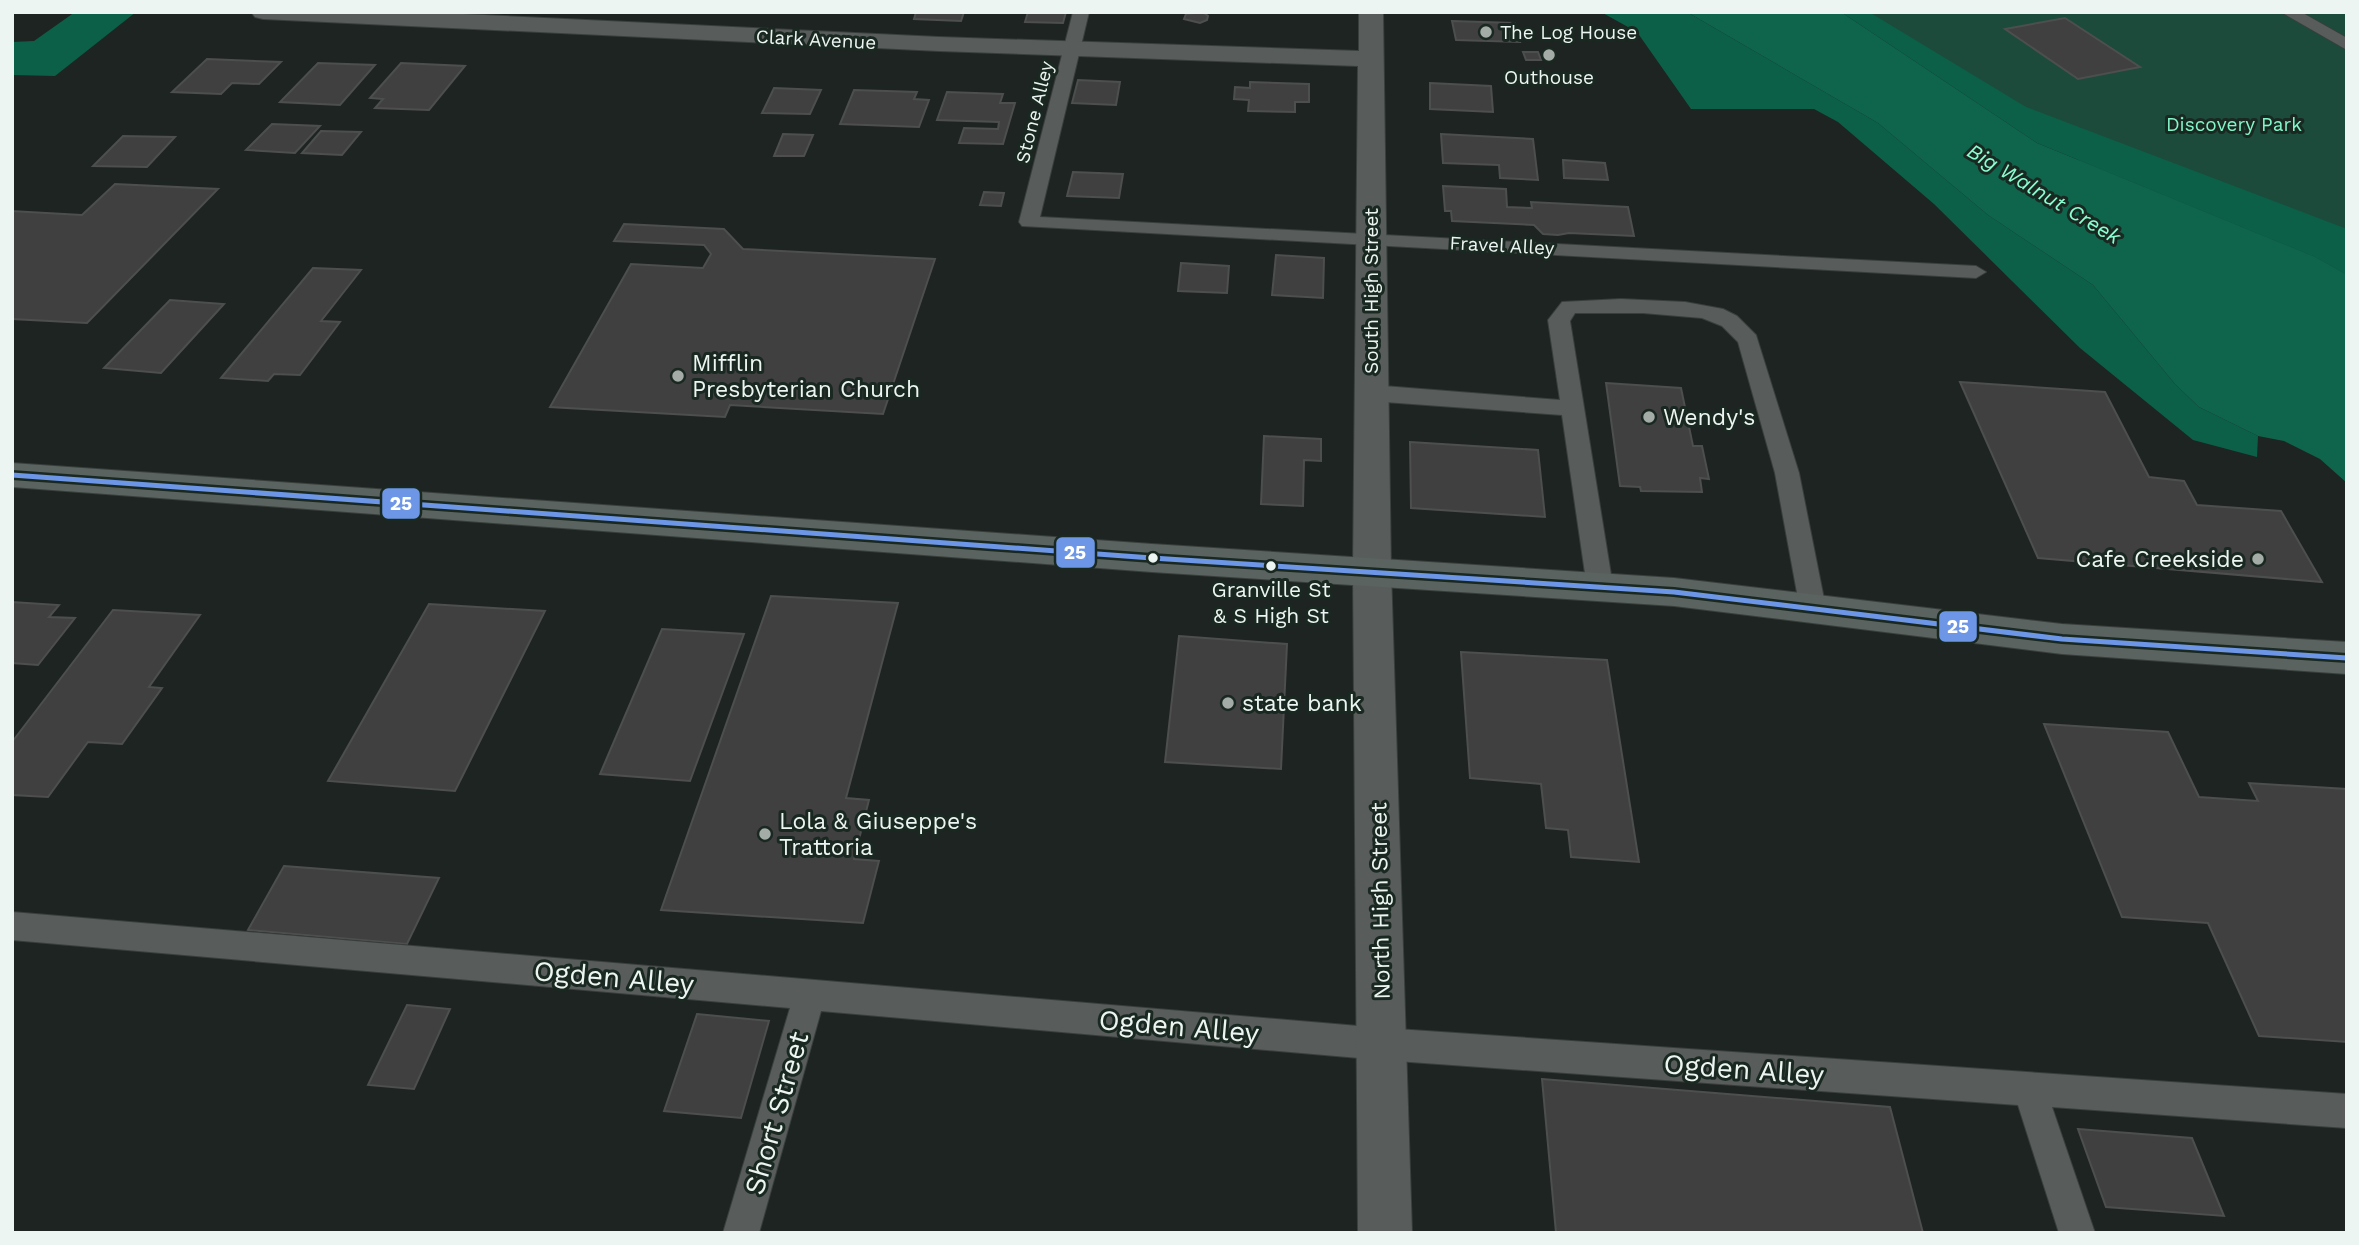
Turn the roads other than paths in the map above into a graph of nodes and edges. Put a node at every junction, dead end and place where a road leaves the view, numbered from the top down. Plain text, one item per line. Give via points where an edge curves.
1 (263, 12) edge
2 (848, 12) edge
3 (1081, 12) edge
4 (1371, 12) edge
5 (2289, 12) edge
6 (835, 40) junction
7 (2347, 45) edge
8 (1071, 48) junction
9 (1371, 59) junction
10 (1028, 222) joint
11 (1371, 238) junction
12 (1976, 272) dead end
13 (1371, 393) junction
14 (1571, 408) junction
15 (12, 475) edge
16 (1372, 570) junction
17 (1600, 587) junction
18 (1813, 609) junction
19 (2347, 658) edge
20 (12, 926) edge
21 (810, 994) junction
22 (1382, 1044) junction
23 (2029, 1088) junction
24 (2347, 1111) edge
25 (741, 1233) edge
26 (1385, 1233) edge
27 (2077, 1233) edge

1 - 6 street, Clark Avenue
2 - 6 street
3 - 8 lane, Stone Alley
4 - 9 street, South High Street
5 - 7 lane
6 - 8 street, Clark Avenue
8 - 9 street, Clark Avenue
8 - 10 lane, Stone Alley
9 - 11 street, South High Street
10 - 11 lane, Fravel Alley
11 - 12 lane, Fravel Alley
11 - 13 street, South High Street
13 - 14 lane
13 - 16 street, South High Street
14 - 17 lane
14 - 18 lane via 1559,320 1569,307 1690,311 1715,314 1734,324 1748,340 1763,383 1787,473
15 - 16 main road
16 - 17 main road
16 - 22 street, North High Street
17 - 18 main road
18 - 19 main road via 2062,639
20 - 21 lane, Ogden Alley
21 - 22 lane, Ogden Alley
21 - 25 lane, Short Street
22 - 23 lane, Ogden Alley
22 - 26 street, North High Street
23 - 24 lane, Ogden Alley
23 - 27 lane

